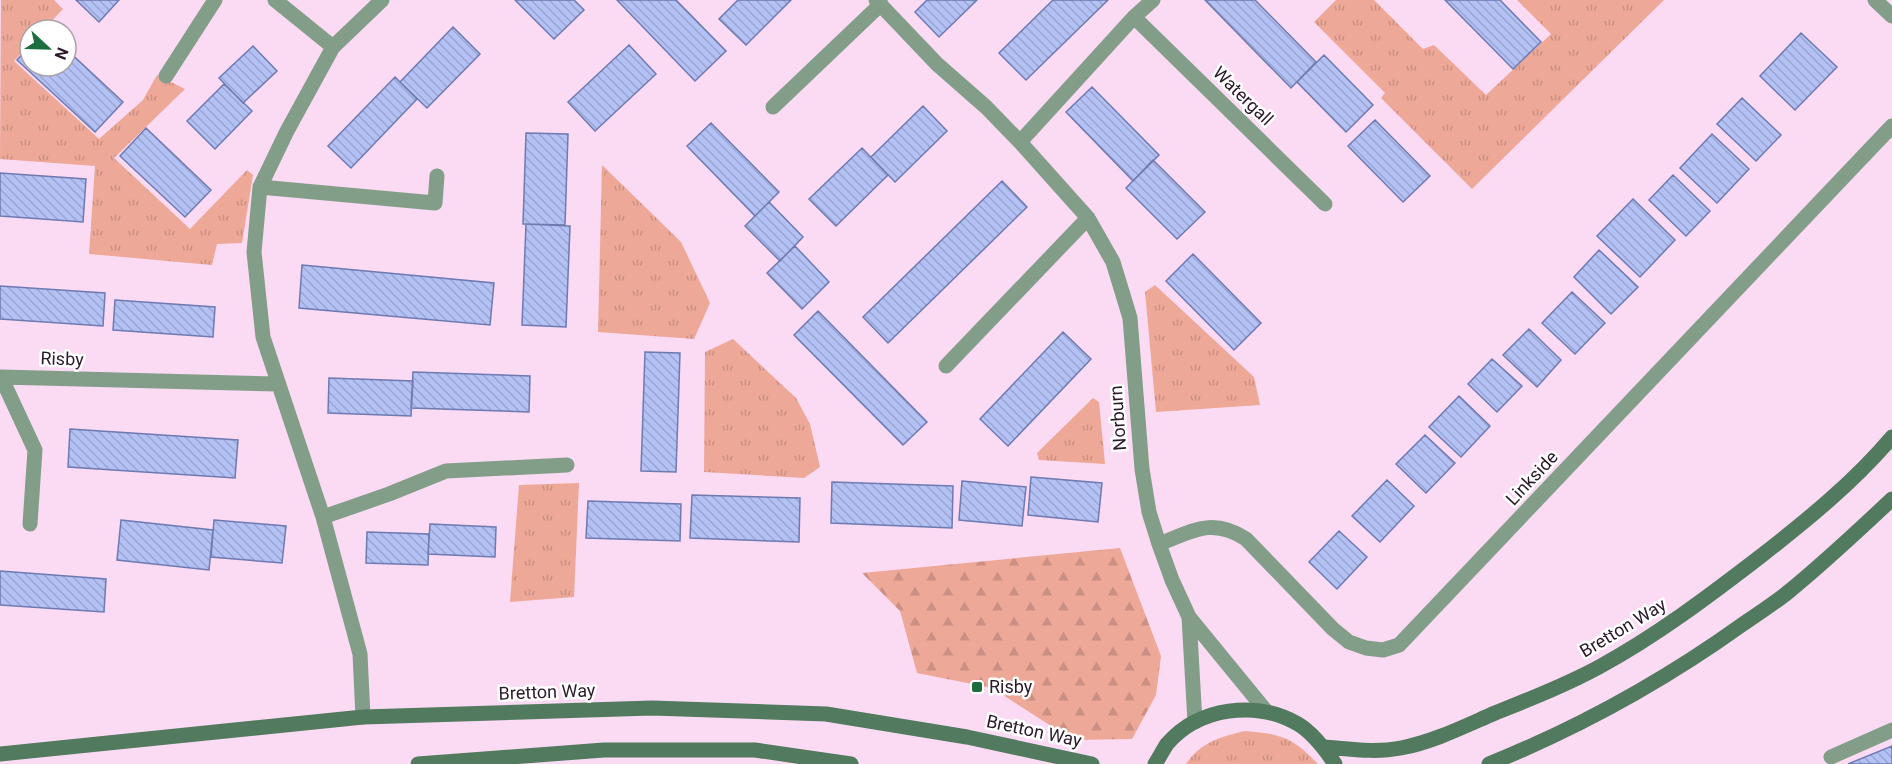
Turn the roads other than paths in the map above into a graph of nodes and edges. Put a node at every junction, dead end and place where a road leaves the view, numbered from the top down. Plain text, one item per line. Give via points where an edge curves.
1 (215, 0) edge
2 (274, 0) edge
3 (382, 0) edge
4 (1153, 0) edge
5 (1875, 0) edge
6 (879, 2) edge
7 (1892, 16) edge
8 (1134, 17) junction
9 (333, 47) junction
10 (166, 76) dead end
11 (773, 107) dead end
12 (1892, 126) edge
13 (1020, 142) junction
14 (437, 176) dead end
15 (260, 187) junction
16 (1325, 204) dead end
17 (1088, 218) junction
18 (946, 366) dead end
19 (277, 384) junction
20 (1892, 437) edge
21 (567, 465) dead end
22 (1892, 499) edge
23 (323, 517) junction
24 (30, 524) dead end
25 (1159, 544) junction
26 (1189, 617) junction
27 (1266, 711) junction
28 (363, 717) junction
29 (1195, 722) junction
30 (1892, 730) edge
31 (1324, 747) junction
32 (0, 754) edge
33 (1831, 757) dead end
34 (418, 764) edge
35 (851, 764) edge
36 (1092, 764) edge
37 (1155, 764) edge
38 (1335, 764) edge
39 (1489, 764) edge

1 - 10 street
2 - 9 street
3 - 9 street
4 - 8 street
5 - 7 street
6 - 11 street, Norburn
6 - 13 street, Norburn
8 - 13 street
8 - 16 street, Watergall
9 - 15 street
12 - 25 street, Linkside via 1399,645 1383,650 1349,642 1246,538 1232,529 1199,529
13 - 17 street, Norburn
14 - 15 street via 435,203
15 - 19 street via 254,252 262,337
17 - 18 street
17 - 25 street, Norburn via 1113,262 1130,318 1142,469
19 - 23 street
19 - 24 street, Risby via 2,377 35,450
20 - 31 street, Bretton Way via 1829,500 1750,564 1683,614 1598,667 1428,740 1383,751
21 - 23 street via 446,471
22 - 39 street via 1786,594 1721,640 1605,709
23 - 28 street via 360,654
25 - 26 street, Norburn
26 - 27 street, Norburn
26 - 29 street, Norburn
27 - 29 street via 1242,709
27 - 31 street via 1298,724
28 - 32 street, Bretton Way
28 - 36 street, Bretton Way via 652,708 826,714 967,737
29 - 37 street via 1168,744
30 - 33 street
31 - 38 street
34 - 35 street via 616,750 755,750

